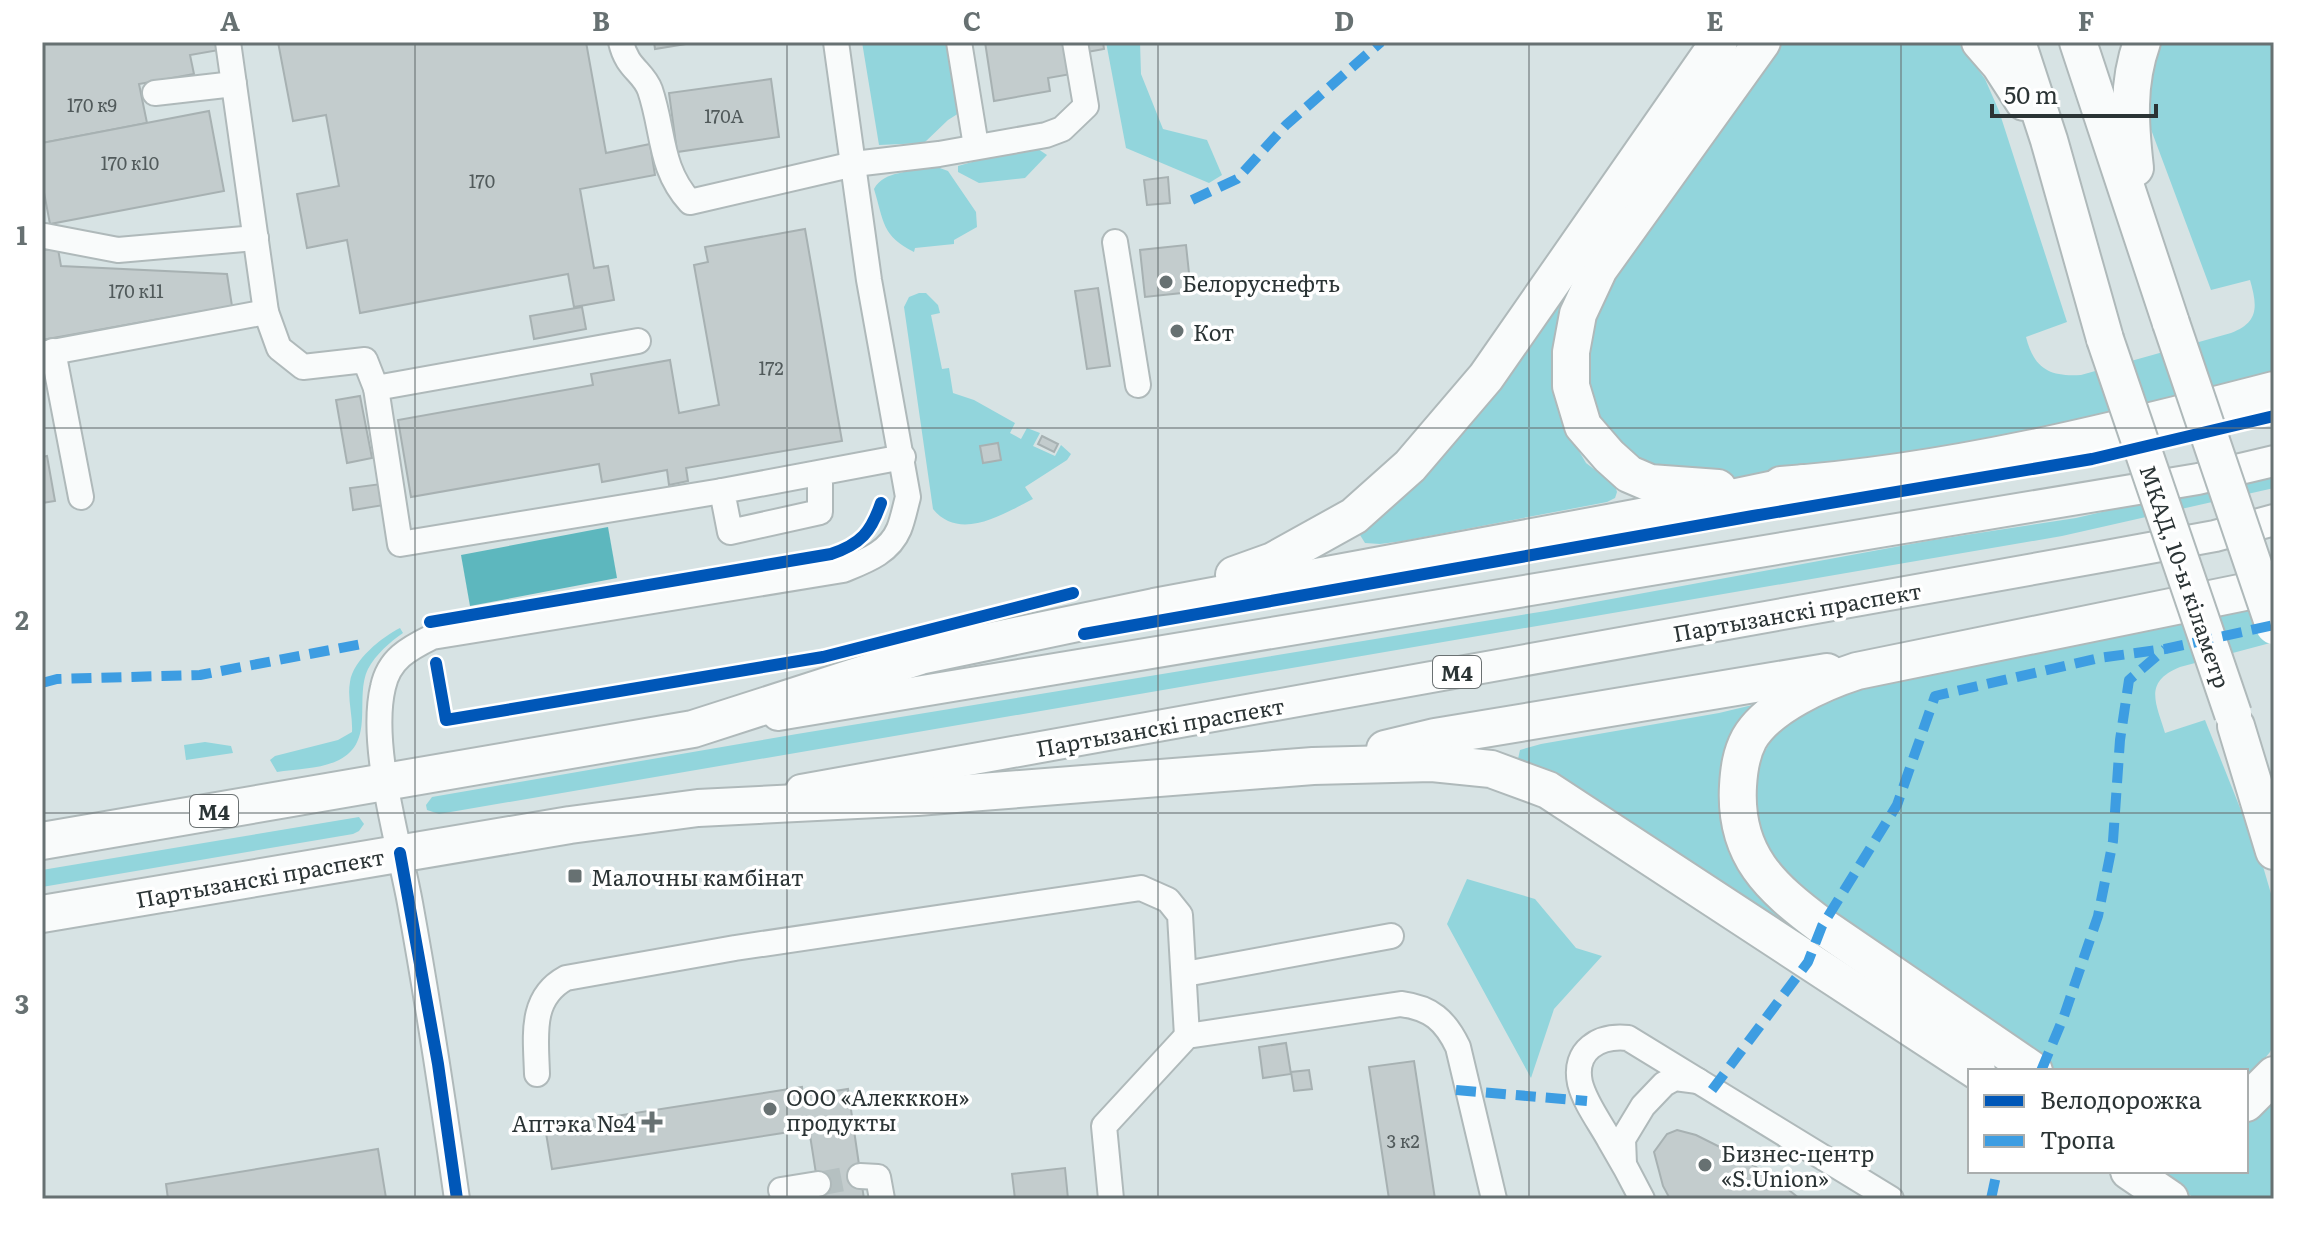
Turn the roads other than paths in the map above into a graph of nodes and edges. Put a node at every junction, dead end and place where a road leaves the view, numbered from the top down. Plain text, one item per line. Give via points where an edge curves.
1 (228, 42) edge
2 (621, 42) edge
3 (836, 42) edge
4 (959, 42) edge
5 (1075, 42) edge
6 (1719, 42) edge
7 (1762, 42) edge
8 (1980, 42) edge
9 (2017, 42) edge
10 (2078, 42) edge
11 (2142, 42) edge
12 (234, 84) junction
13 (155, 93) dead end
14 (2049, 140) junction
15 (976, 146) junction
16 (854, 164) junction
17 (45, 236) dead end
18 (2143, 237) junction
19 (256, 238) junction
20 (1115, 242) dead end
21 (266, 312) junction
22 (638, 341) dead end
23 (48, 352) edge
24 (1138, 385) dead end
25 (376, 388) junction
26 (2274, 390) edge
27 (903, 457) junction
28 (2274, 461) edge
29 (820, 473) junction
30 (1804, 483) junction
31 (722, 491) junction
32 (81, 497) dead end
33 (2274, 520) edge
34 (2274, 586) edge
35 (1154, 607) junction
36 (2274, 626) edge
37 (1985, 644) junction
38 (2234, 720) junction
39 (693, 729) junction
40 (1313, 766) junction
41 (386, 781) junction
42 (698, 808) junction
43 (2274, 834) edge
44 (42, 841) edge
45 (2274, 851) edge
46 (400, 853) junction
47 (42, 914) edge
48 (1391, 936) dead end
49 (1185, 974) junction
50 (1187, 1036) junction
51 (1974, 1069) edge
52 (2031, 1069) edge
53 (537, 1074) dead end
54 (2274, 1075) edge
55 (1699, 1081) junction
56 (2248, 1101) edge
57 (1624, 1164) junction
58 (2132, 1173) edge
59 (860, 1176) dead end
60 (818, 1184) tunnel mouth
61 (781, 1190) dead end
62 (457, 1199) edge
63 (882, 1199) edge
64 (1111, 1199) edge
65 (1494, 1199) edge
66 (1642, 1199) edge
67 (1891, 1199) edge
68 (2170, 1199) edge

1 - 12 street
2 - 16 street via 625,58 649,87 669,173 690,202
3 - 16 street
4 - 15 street
5 - 15 street via 1086,106 1054,132
6 - 35 highway via 1486,377 1410,466 1354,516 1316,539
7 - 30 highway via 1599,269 1578,314 1569,370 1583,426 1629,474 1672,486
8 - 14 highway
9 - 14 highway, МКАД, 10-ы кіламетр
10 - 18 highway
11 - 18 highway via 2130,95
12 - 13 street
12 - 19 street
14 - 38 highway, МКАД, 10-ы кіламетр, bridge via 2105,339
15 - 16 street
16 - 27 street via 869,280
17 - 19 street via 118,250
18 - 36 highway, bridge
19 - 21 street
20 - 24 street
21 - 23 street
21 - 25 street via 279,348 303,367 365,360
22 - 25 street
23 - 32 street
25 - 31 street via 400,544
26 - 30 highway via 2085,439
27 - 29 street
27 - 41 street via 908,497 899,529 890,545 869,560 843,570 432,637 405,650 389,668 379,711
28 - 39 main road, М4 via 2198,479
29 - 31 street
29 - 31 street via 820,512 730,532
30 - 35 highway
33 - 42 main road, Партызанскі праспект / М4 via 2106,556
34 - 37 highway
35 - 39 highway via 920,656
37 - 40 highway via 1435,737
37 - 52 highway via 1857,671 1785,705 1750,736 1740,759 1737,805 1741,837 1761,871 1795,906
38 - 43 highway, МКАД, 10-ы кіламетр
38 - 45 highway
39 - 41 highway, М4
40 - 42 highway
40 - 51 highway via 1472,765 1531,781
41 - 44 highway, М4
41 - 46 street
42 - 46 highway, Партызанскі праспект / М4
46 - 47 highway, Партызанскі праспект / М4
46 - 62 street
48 - 49 street
49 - 50 street
49 - 53 street via 1180,915 1168,900 1141,888 735,948 566,978 553,985 539,1007
50 - 64 street via 1104,1126
50 - 65 street via 1401,1004 1428,1011 1448,1027 1458,1047
54 - 56 highway
55 - 57 street via 1675,1078 1643,1106 1623,1139
55 - 57 street via 1628,1038 1612,1036 1584,1052 1583,1091
55 - 67 street
57 - 66 street
58 - 68 highway
59 - 63 street via 878,1177
60 - 61 street

